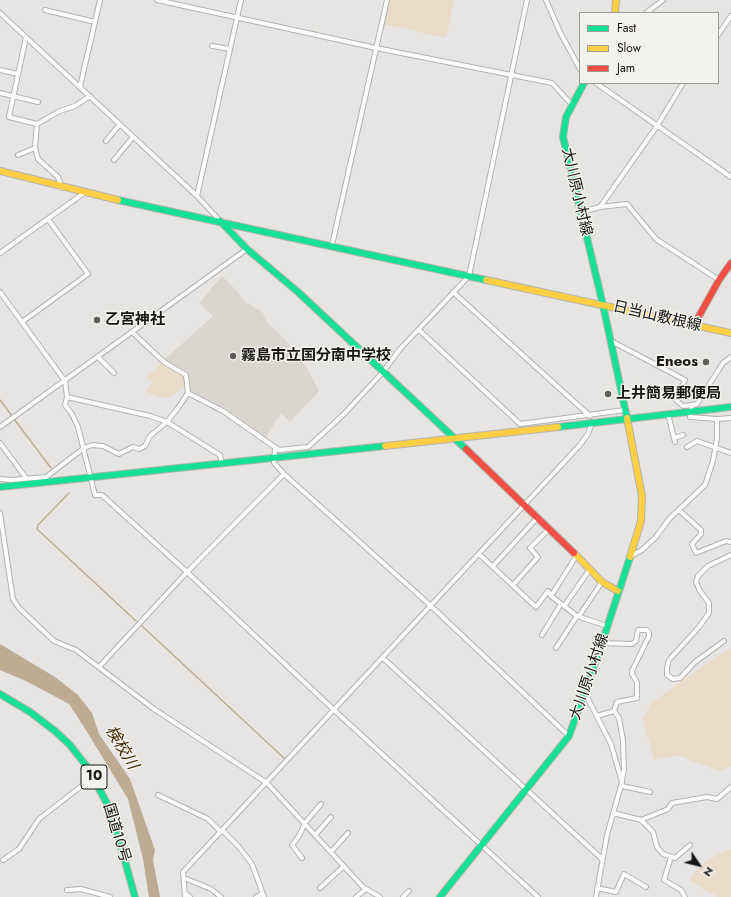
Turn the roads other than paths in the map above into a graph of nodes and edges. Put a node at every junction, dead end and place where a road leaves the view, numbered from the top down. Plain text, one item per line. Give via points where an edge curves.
1 (100, 0) edge
2 (157, 0) edge
3 (241, 0) edge
4 (387, 0) edge
5 (527, 0) edge
6 (546, 0) edge
7 (616, 0) edge
8 (663, 0) edge
9 (45, 10) dead end
10 (615, 12) edge
11 (647, 12) edge
12 (0, 13) edge
13 (731, 16) edge
14 (237, 17) junction
15 (95, 22) junction
16 (719, 34) edge
17 (26, 37) junction
18 (212, 46) dead end
19 (376, 48) junction
20 (230, 49) junction
21 (579, 67) edge
22 (0, 70) edge
23 (18, 74) junction
24 (510, 76) junction
25 (583, 84) edge
26 (597, 84) edge
27 (682, 84) edge
28 (80, 87) junction
29 (0, 93) edge
30 (13, 96) junction
31 (90, 96) junction
32 (38, 102) dead end
33 (572, 105) junction
34 (37, 124) junction
35 (120, 124) junction
36 (656, 126) junction
37 (133, 136) junction
38 (106, 141) dead end
39 (35, 148) junction
40 (18, 155) dead end
41 (114, 160) dead end
42 (0, 171) edge
43 (731, 177) edge
44 (62, 188) junction
45 (84, 193) junction
46 (197, 196) junction
47 (600, 207) junction
48 (581, 215) junction
49 (48, 219) junction
50 (220, 221) junction
51 (332, 245) junction
52 (247, 249) junction
53 (0, 253) edge
54 (731, 263) edge
55 (469, 276) junction
56 (719, 280) junction
57 (0, 292) edge
58 (453, 292) junction
59 (603, 305) junction
60 (22, 322) junction
61 (694, 325) junction
62 (419, 330) junction
63 (132, 332) junction
64 (731, 334) edge
65 (610, 341) junction
66 (98, 357) junction
67 (731, 357) edge
68 (383, 372) junction
69 (114, 373) dead end
70 (65, 381) junction
71 (188, 393) junction
72 (67, 398) junction
73 (731, 406) edge
74 (691, 408) junction
75 (625, 410) junction
76 (668, 414) junction
77 (590, 416) junction
78 (731, 418) edge
79 (627, 419) junction
80 (717, 419) junction
81 (166, 422) junction
82 (592, 423) junction
83 (0, 427) edge
84 (683, 435) dead end
85 (454, 439) junction
86 (0, 443) edge
87 (689, 447) dead end
88 (84, 448) junction
89 (275, 448) junction
90 (715, 448) junction
91 (731, 453) edge
92 (275, 458) junction
93 (222, 464) junction
94 (284, 474) junction
95 (26, 478) junction
96 (91, 478) junction
97 (0, 479) edge
98 (0, 487) edge
99 (525, 505) junction
100 (679, 510) junction
101 (0, 513) edge
102 (538, 518) junction
103 (549, 529) junction
104 (731, 542) edge
105 (479, 554) junction
106 (731, 555) edge
107 (577, 556) junction
108 (631, 556) junction
109 (493, 566) junction
110 (590, 570) junction
111 (187, 572) junction
112 (602, 582) junction
113 (513, 585) junction
114 (618, 591) junction
115 (551, 596) junction
116 (563, 604) junction
117 (431, 606) junction
118 (578, 616) junction
119 (607, 626) junction
120 (542, 635) dead end
121 (724, 641) dead end
122 (602, 643) junction
123 (556, 648) dead end
124 (382, 658) junction
125 (99, 667) junction
126 (585, 693) junction
127 (0, 694) edge
128 (334, 710) junction
129 (614, 711) junction
130 (597, 716) junction
131 (568, 736) junction
132 (94, 777) junction
133 (267, 783) junction
134 (622, 784) junction
135 (731, 787) edge
136 (526, 790) junction
137 (650, 792) dead end
138 (158, 795) dead end
139 (321, 804) dead end
140 (613, 813) junction
141 (331, 817) dead end
142 (641, 820) junction
143 (305, 823) junction
144 (222, 831) junction
145 (348, 833) dead end
146 (316, 834) junction
147 (690, 845) dead end
148 (481, 846) junction
149 (331, 852) junction
150 (671, 857) junction
151 (302, 858) dead end
152 (602, 858) junction
153 (3, 860) dead end
154 (344, 866) junction
155 (184, 878) junction
156 (646, 887) dead end
157 (320, 888) dead end
158 (597, 888) junction
159 (366, 889) junction
160 (67, 890) dead end
161 (409, 891) dead end
162 (185, 895) edge
163 (263, 896) edge
164 (110, 897) edge
165 (135, 897) edge
166 (190, 897) edge
167 (221, 897) edge
168 (256, 897) edge
169 (356, 897) edge
170 (380, 897) edge
171 (403, 897) edge
172 (440, 897) edge
173 (538, 897) edge
174 (596, 897) edge
175 (685, 897) edge

1 - 15 street
2 - 14 street
3 - 14 street
4 - 19 street
5 - 24 street
6 - 21 street
7 - 10 main road
8 - 11 street
9 - 15 street
12 - 17 street
13 - 16 street
14 - 19 street
14 - 20 street
15 - 28 street
17 - 23 street
17 - 28 street
18 - 20 street
19 - 24 street
19 - 51 street
20 - 46 street
22 - 23 street
23 - 30 street
24 - 33 street via 552,83
24 - 55 street
25 - 33 main road, 大川原小村線
26 - 36 street
27 - 36 street
28 - 31 street
29 - 30 street
30 - 32 street
30 - 34 street via 9,117
31 - 34 street
31 - 35 street
33 - 48 main road, 大川原小村線 via 566,117 563,137
34 - 39 street
35 - 37 street
35 - 38 street
36 - 43 street
36 - 47 street
37 - 41 street
37 - 46 street
39 - 40 street
39 - 44 street via 39,161 58,177
42 - 44 main road
44 - 45 main road
45 - 49 street
45 - 50 main road
46 - 50 street
47 - 48 street
47 - 56 street via 628,204 656,239
48 - 59 main road, 大川原小村線
49 - 53 street
49 - 60 street via 88,274
50 - 51 main road
50 - 52 main road
51 - 55 main road
52 - 63 street
52 - 68 main road via 298,292
54 - 56 main road
55 - 58 street
55 - 59 main road
56 - 61 main road
57 - 60 street
58 - 62 street
58 - 77 street
59 - 61 main road, 日当山敷根線
59 - 65 main road, 日当山敷根線
60 - 70 street
61 - 64 main road, 日当山敷根線
62 - 68 street
62 - 77 street via 520,424
63 - 66 street
63 - 71 street via 164,362 186,375
65 - 74 street via 685,380 676,400
65 - 75 main road, 日当山敷根線
66 - 69 street
66 - 70 street
67 - 74 street via 723,363 697,404
68 - 85 main road
68 - 89 street via 308,447 279,450
70 - 72 street
70 - 83 street
71 - 81 street
71 - 89 street via 222,411
72 - 81 street via 150,416
72 - 88 street via 65,405 78,427
73 - 74 main road
74 - 76 main road
74 - 80 street via 690,417
75 - 77 street
75 - 79 main road, 日当山敷根線
76 - 79 main road
76 - 84 street via 674,440
78 - 80 street
79 - 82 main road
79 - 108 main road, 大川原小村線 via 642,496 641,521
80 - 90 street
81 - 88 street via 150,436 145,446 139,449 133,448 119,454 103,446 92,445
81 - 93 street via 220,455
82 - 85 main road
82 - 99 street via 586,438
85 - 92 main road
85 - 99 main road
86 - 95 street
87 - 90 street via 697,441
88 - 95 street via 46,477
88 - 96 street
89 - 92 street
90 - 91 street
90 - 100 street via 708,482
92 - 93 main road
92 - 94 street via 274,463
93 - 96 main road
94 - 111 street
94 - 117 street
95 - 97 street
96 - 98 main road
96 - 111 street via 95,495 102,494
99 - 102 main road
99 - 105 street
100 - 104 street via 701,530 701,534 692,544 696,553 726,541
100 - 108 street via 669,518 656,537
101 - 125 street via 15,603 54,641 76,650
102 - 103 main road
102 - 109 street
103 - 107 main road
103 - 113 street via 530,548 538,558
105 - 109 street
105 - 117 street
106 - 121 street via 708,566 698,576 696,582 709,603 709,613 669,660 667,675 673,680 680,678 695,662
107 - 110 main road
107 - 115 street
108 - 114 main road, 大川原小村線
109 - 113 street
110 - 112 main road
110 - 116 street
111 - 125 street
111 - 128 street
112 - 114 main road
112 - 118 street
113 - 115 street via 536,607 548,591
114 - 119 main road, 大川原小村線
115 - 116 street
116 - 118 street
116 - 120 street
117 - 124 street
117 - 131 street
118 - 119 street
118 - 123 street
119 - 122 main road, 大川原小村線
122 - 126 main road, 大川原小村線
122 - 129 street via 632,644 636,641 638,630 650,632 632,674 637,682 637,698 617,702
124 - 128 street
124 - 136 street
125 - 133 street via 154,709
126 - 130 street
126 - 131 main road, 大川原小村線
127 - 132 main road, 国道10号 / 10 via 55,731 83,760
128 - 133 street
128 - 148 street
129 - 130 street
129 - 134 street via 622,728
130 - 134 street via 611,744
131 - 136 main road, 大川原小村線
132 - 153 street via 39,819 19,849
132 - 165 main road, 国道10号 / 10 via 111,811
133 - 143 street
133 - 144 street
134 - 137 street
134 - 140 street
135 - 142 street via 717,798 707,797 672,803 668,809
136 - 148 main road, 大川原小村線
136 - 152 street
138 - 144 street via 208,819
139 - 143 street
140 - 142 street
140 - 152 street
141 - 146 street
142 - 150 street via 653,832 658,851
143 - 146 street
143 - 151 street via 292,845
144 - 155 street via 183,872
144 - 163 street via 252,864
145 - 149 street
146 - 149 street
147 - 150 street via 675,858
148 - 172 main road, 大川原小村線
148 - 173 street
149 - 154 street
150 - 175 street via 664,880 681,890
152 - 158 street
154 - 157 street
154 - 159 street
155 - 162 street
155 - 167 street via 210,889
156 - 158 street via 624,874 616,892
158 - 174 street
159 - 169 street
159 - 170 street
160 - 164 street via 81,889
161 - 171 street
162 - 166 street
163 - 168 street

